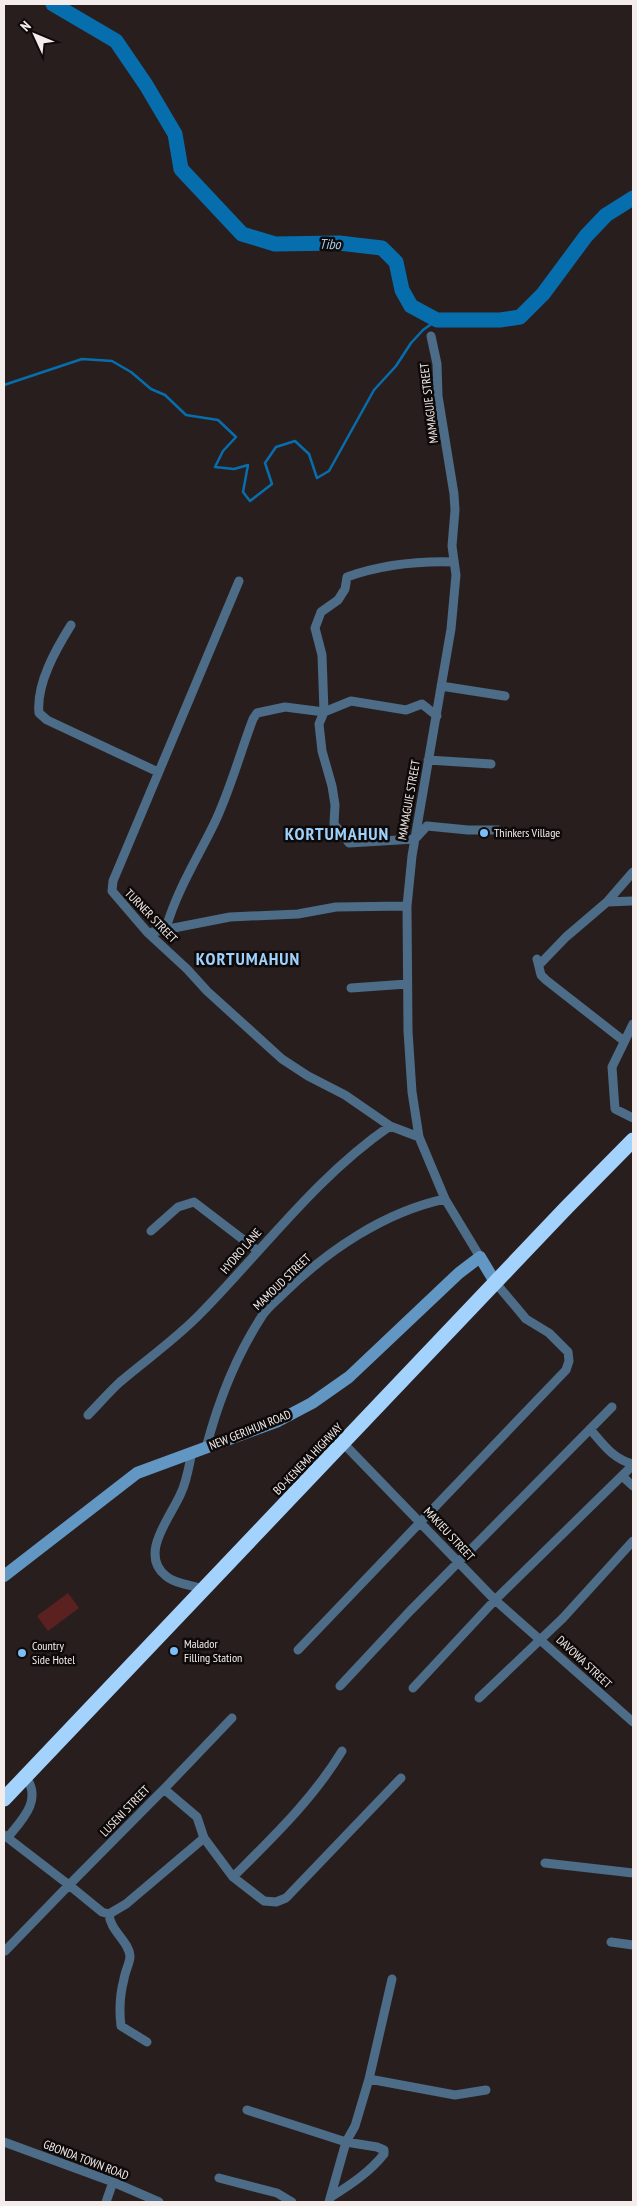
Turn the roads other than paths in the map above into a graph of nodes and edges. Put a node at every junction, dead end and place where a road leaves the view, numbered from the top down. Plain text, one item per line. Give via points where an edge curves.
1 (431, 336) dead end
2 (453, 562) junction
3 (239, 581) dead end
4 (71, 625) dead end
5 (441, 686) junction
6 (505, 696) dead end
7 (324, 712) junction
8 (437, 716) junction
9 (428, 760) junction
10 (492, 764) dead end
11 (158, 772) junction
12 (498, 830) dead end
13 (415, 839) junction
14 (633, 872) edge
15 (632, 901) edge
16 (607, 902) junction
17 (407, 906) junction
18 (166, 928) junction
19 (148, 933) junction
20 (407, 984) junction
21 (351, 988) dead end
22 (633, 1024) edge
23 (624, 1041) junction
24 (633, 1118) edge
25 (390, 1126) junction
26 (419, 1137) junction
27 (633, 1140) edge
28 (445, 1199) junction
29 (150, 1231) dead end
30 (258, 1251) junction
31 (480, 1257) junction
32 (495, 1282) junction
33 (612, 1407) dead end
34 (88, 1414) dead end
35 (590, 1429) junction
36 (344, 1444) junction
37 (206, 1448) junction
38 (192, 1452) junction
39 (633, 1464) edge
40 (622, 1476) junction
41 (633, 1486) edge
42 (422, 1523) junction
43 (633, 1541) edge
44 (458, 1562) junction
45 (4, 1576) edge
46 (203, 1589) junction
47 (495, 1600) junction
48 (540, 1638) junction
49 (298, 1650) dead end
50 (340, 1686) dead end
51 (413, 1688) dead end
52 (479, 1698) dead end
53 (232, 1718) dead end
54 (633, 1722) edge
55 (342, 1751) dead end
56 (25, 1776) junction
57 (401, 1778) dead end
58 (164, 1789) junction
59 (4, 1799) edge
60 (6, 1836) edge
61 (204, 1838) junction
62 (544, 1862) dead end
63 (633, 1873) edge
64 (233, 1877) junction
65 (69, 1885) junction
66 (109, 1914) junction
67 (611, 1942) dead end
68 (633, 1945) edge
69 (5, 1951) dead end
70 (392, 1979) dead end
71 (147, 2042) dead end
72 (369, 2078) junction
73 (486, 2090) dead end
74 (247, 2110) dead end
75 (4, 2142) edge
76 (346, 2142) junction
77 (219, 2178) dead end
78 (113, 2182) junction
79 (330, 2200) edge
80 (106, 2202) edge
81 (159, 2202) edge
82 (292, 2202) edge

1 - 2 street, MAMAGUIE STREET via 454,494
2 - 5 street, MAMAGUIE STREET via 456,575 452,618
2 - 7 street via 430,561 374,568 347,577 345,589 338,600 321,612 315,628 322,656
3 - 11 street, TURNER STREET
4 - 11 street via 54,651 38,704 39,714
5 - 6 street
5 - 8 street, MAMAGUIE STREET
7 - 8 street via 351,701 406,710 422,704
7 - 13 street via 319,724 322,751 332,786 334,824 344,838 349,843
7 - 18 street via 285,707 257,713 215,822 184,880
8 - 9 street, MAMAGUIE STREET
9 - 10 street
9 - 13 street, MAMAGUIE STREET
11 - 19 street, TURNER STREET via 113,881 112,891
12 - 13 street via 427,826
13 - 17 street, MAMAGUIE STREET
14 - 16 street
15 - 16 street
16 - 23 street via 538,962 541,975 546,980
17 - 18 street via 336,907 298,914 230,917
17 - 20 street, MAMAGUIE STREET
18 - 19 street
19 - 25 street, TURNER STREET via 282,1059 345,1095
20 - 21 street
20 - 26 street, MAMAGUIE STREET via 412,1092
22 - 23 street
23 - 24 street via 612,1067 613,1099 615,1109
25 - 26 street
25 - 30 street, HYDRO LANE via 363,1145 310,1194
26 - 28 street, MAMAGUIE STREET
27 - 32 highway, BO-KENEMA HIGHWAY
28 - 31 street, MAMAGUIE STREET
28 - 37 street, MAMOUD STREET via 383,1220 301,1276 263,1314 235,1364
29 - 30 street via 178,1207 194,1202
30 - 34 street, HYDRO LANE via 189,1325
31 - 32 street
31 - 37 street, NEW GERIHUN ROAD via 349,1377 312,1403 278,1421
32 - 36 highway, BO-KENEMA HIGHWAY
32 - 42 street via 526,1319 549,1333 568,1352 569,1361 566,1370 542,1398
33 - 35 street
35 - 39 street via 621,1461
35 - 44 street
36 - 42 street, MAKIEU STREET
36 - 46 highway, BO-KENEMA HIGHWAY
37 - 38 street, NEW GERIHUN ROAD
38 - 45 street, NEW GERIHUN ROAD via 137,1473
38 - 46 street via 182,1490 154,1555 157,1566 167,1577
39 - 40 street
40 - 41 street
40 - 47 street
42 - 44 street, MAKIEU STREET
42 - 49 street
43 - 48 street via 563,1618
44 - 47 street, MAKIEU STREET
44 - 50 street
46 - 56 highway, BO-KENEMA HIGHWAY
47 - 48 street, MAKIEU STREET
47 - 51 street
48 - 52 street
48 - 54 street, DAVOWA STREET
53 - 58 street
55 - 64 street via 304,1803
56 - 59 highway, BO-KENEMA HIGHWAY
56 - 60 street via 32,1790 32,1803 24,1818
57 - 64 street, LUSENI STREET via 286,1898 276,1902 264,1900
58 - 61 street, LUSENI STREET via 196,1817
58 - 65 street, LUSENI STREET
60 - 65 street
61 - 64 street, LUSENI STREET
61 - 66 street via 126,1904
62 - 63 street
65 - 66 street
65 - 69 street, LUSENI STREET
66 - 71 street via 109,1921 130,1956 123,1980 121,2026
67 - 68 street
70 - 72 street
72 - 73 street via 455,2095
72 - 76 street via 355,2126
74 - 76 street
75 - 78 street, GBONDA TOWN ROAD
76 - 79 street
76 - 79 street via 377,2146 384,2150 384,2154
77 - 82 street via 277,2193
78 - 80 street
78 - 81 street, GBONDA TOWN ROAD

